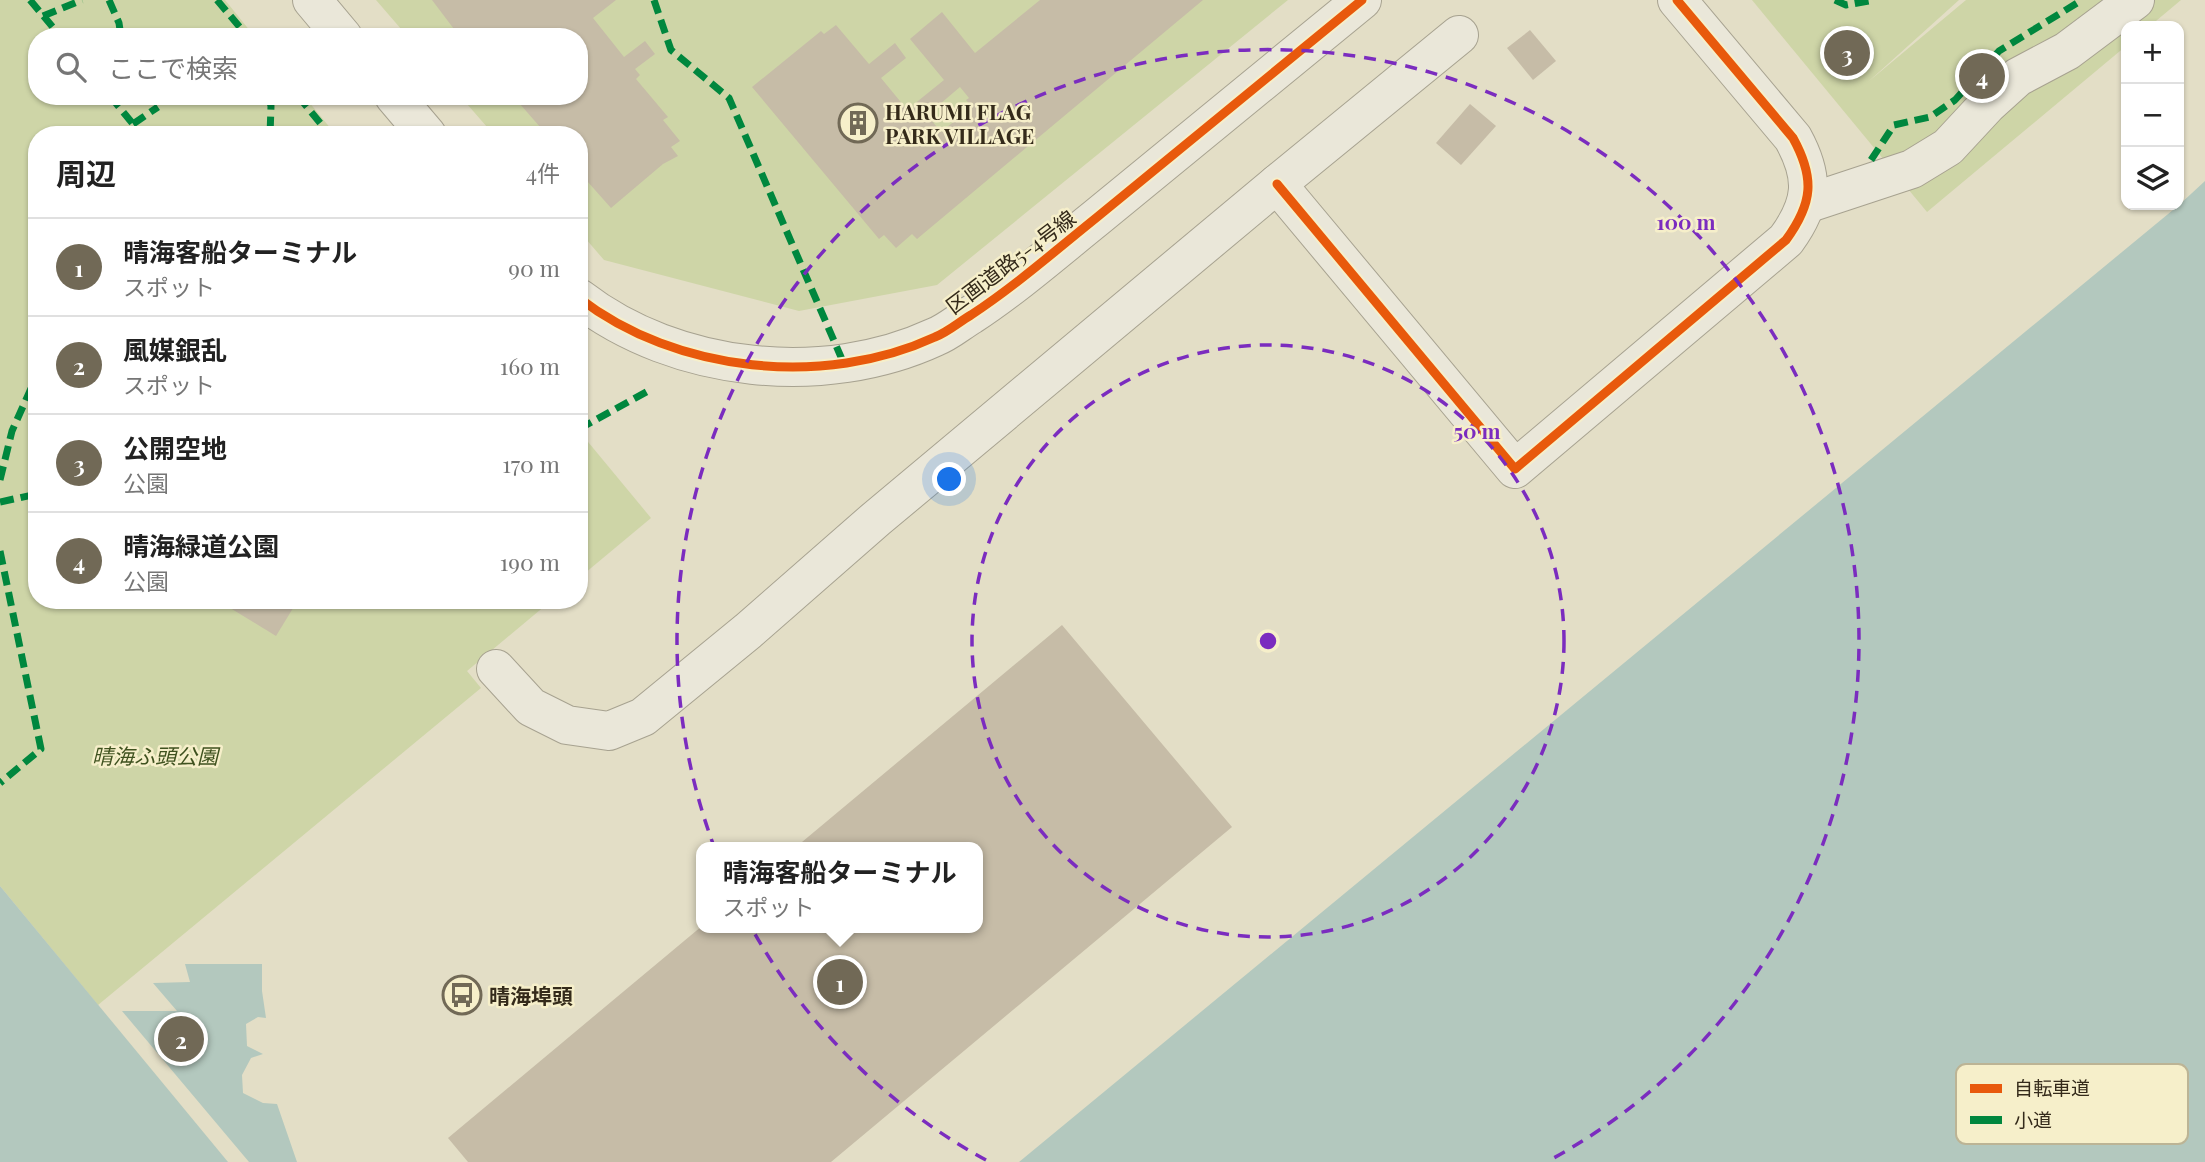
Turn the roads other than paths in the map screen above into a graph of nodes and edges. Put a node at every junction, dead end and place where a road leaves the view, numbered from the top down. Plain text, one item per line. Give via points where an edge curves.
1 (312, 0) edge
2 (1362, 0) edge
3 (1677, 0) edge
4 (2135, 0) edge
5 (335, 28) edge
6 (1459, 35) dead end
7 (402, 105) edge
8 (419, 126) edge
9 (1277, 184) junction
10 (1806, 204) junction
11 (588, 304) edge
12 (496, 669) dead end

1 - 5 street
2 - 11 street, 区画道路5-4号線 via 1003,294 936,337 874,359 844,364 757,365 706,359 662,345
3 - 10 street via 1793,138 1805,160 1809,181
4 - 10 street via 2067,51 2018,77 1948,147 1912,169
6 - 9 street
7 - 8 street
9 - 10 street via 1516,469 1786,240
9 - 12 street via 643,717 609,731 567,725 531,707

